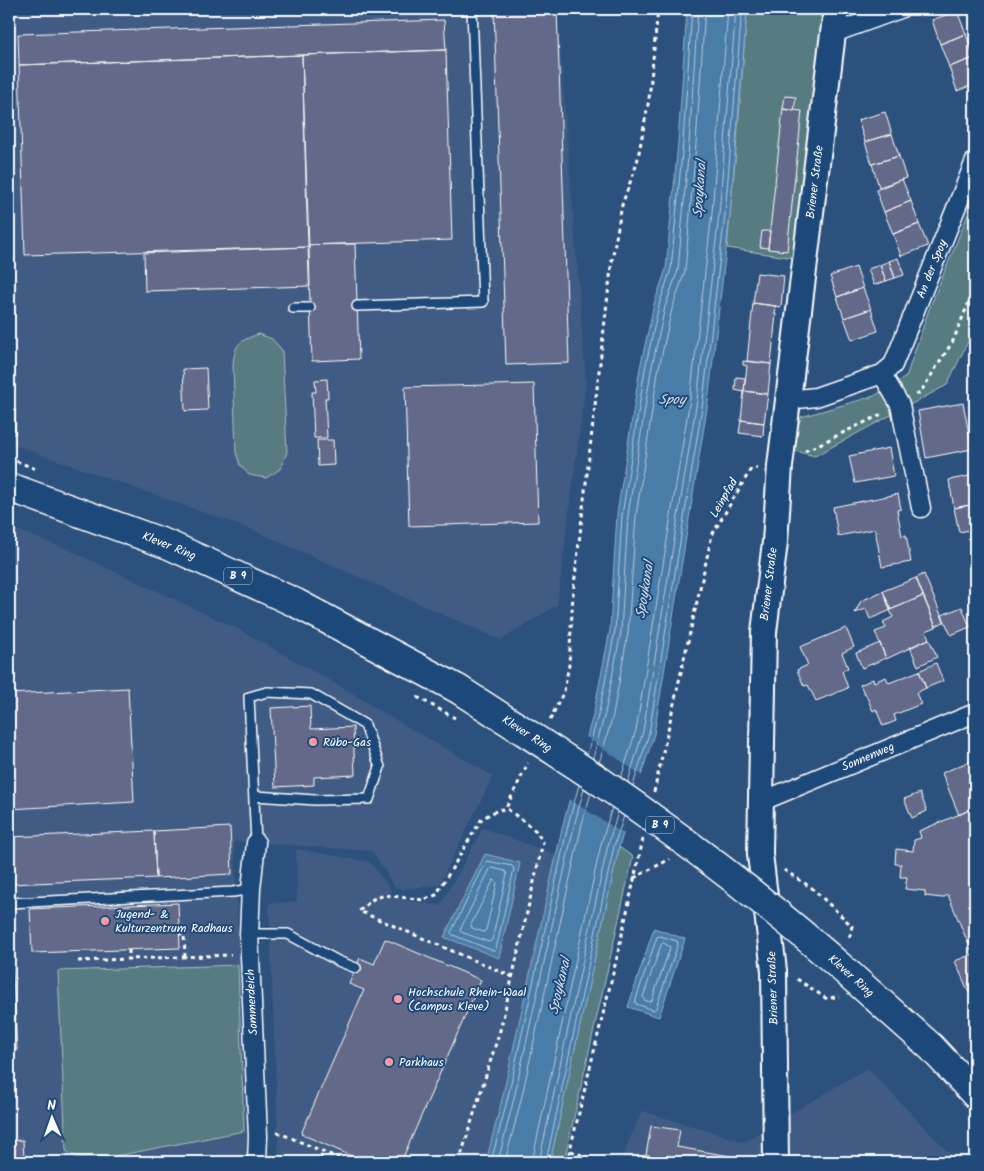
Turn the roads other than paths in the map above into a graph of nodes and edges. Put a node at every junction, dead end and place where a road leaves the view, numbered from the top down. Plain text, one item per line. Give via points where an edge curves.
1 (472, 9) edge
2 (836, 9) edge
3 (900, 9) edge
4 (834, 33) junction
5 (975, 160) edge
6 (357, 306) dead end
7 (293, 308) dead end
8 (310, 308) dead end
9 (882, 374) junction
10 (788, 400) junction
11 (9, 487) edge
12 (921, 508) dead end
13 (975, 713) edge
14 (254, 796) junction
15 (760, 802) junction
16 (256, 843) joint
17 (251, 889) junction
18 (9, 902) edge
19 (248, 934) junction
20 (356, 968) dead end
21 (975, 1094) edge
22 (257, 1162) edge
23 (776, 1162) edge

1 - 6 lane via 483,302
2 - 4 street, Briener Straße
3 - 4 street
4 - 10 street, Briener Straße
5 - 9 street, An der Spoy via 893,365
7 - 8 lane
9 - 10 street via 816,397
9 - 12 street via 900,405
10 - 15 street, Briener Straße via 764,632
11 - 21 main road, Klever Ring / B 9, bridge via 169,545 296,603 458,689 594,778 760,900 808,938 845,986 931,1047
13 - 15 street, Sonnenweg
14 - 14 lane via 249,698 267,692 310,694 365,725 380,767 369,799
14 - 16 lane
15 - 23 street, Briener Straße via 760,854 774,971
16 - 17 street, Sommerdeich
17 - 18 lane
17 - 19 street, Sommerdeich
19 - 20 lane via 288,934
19 - 22 street, Sommerdeich

